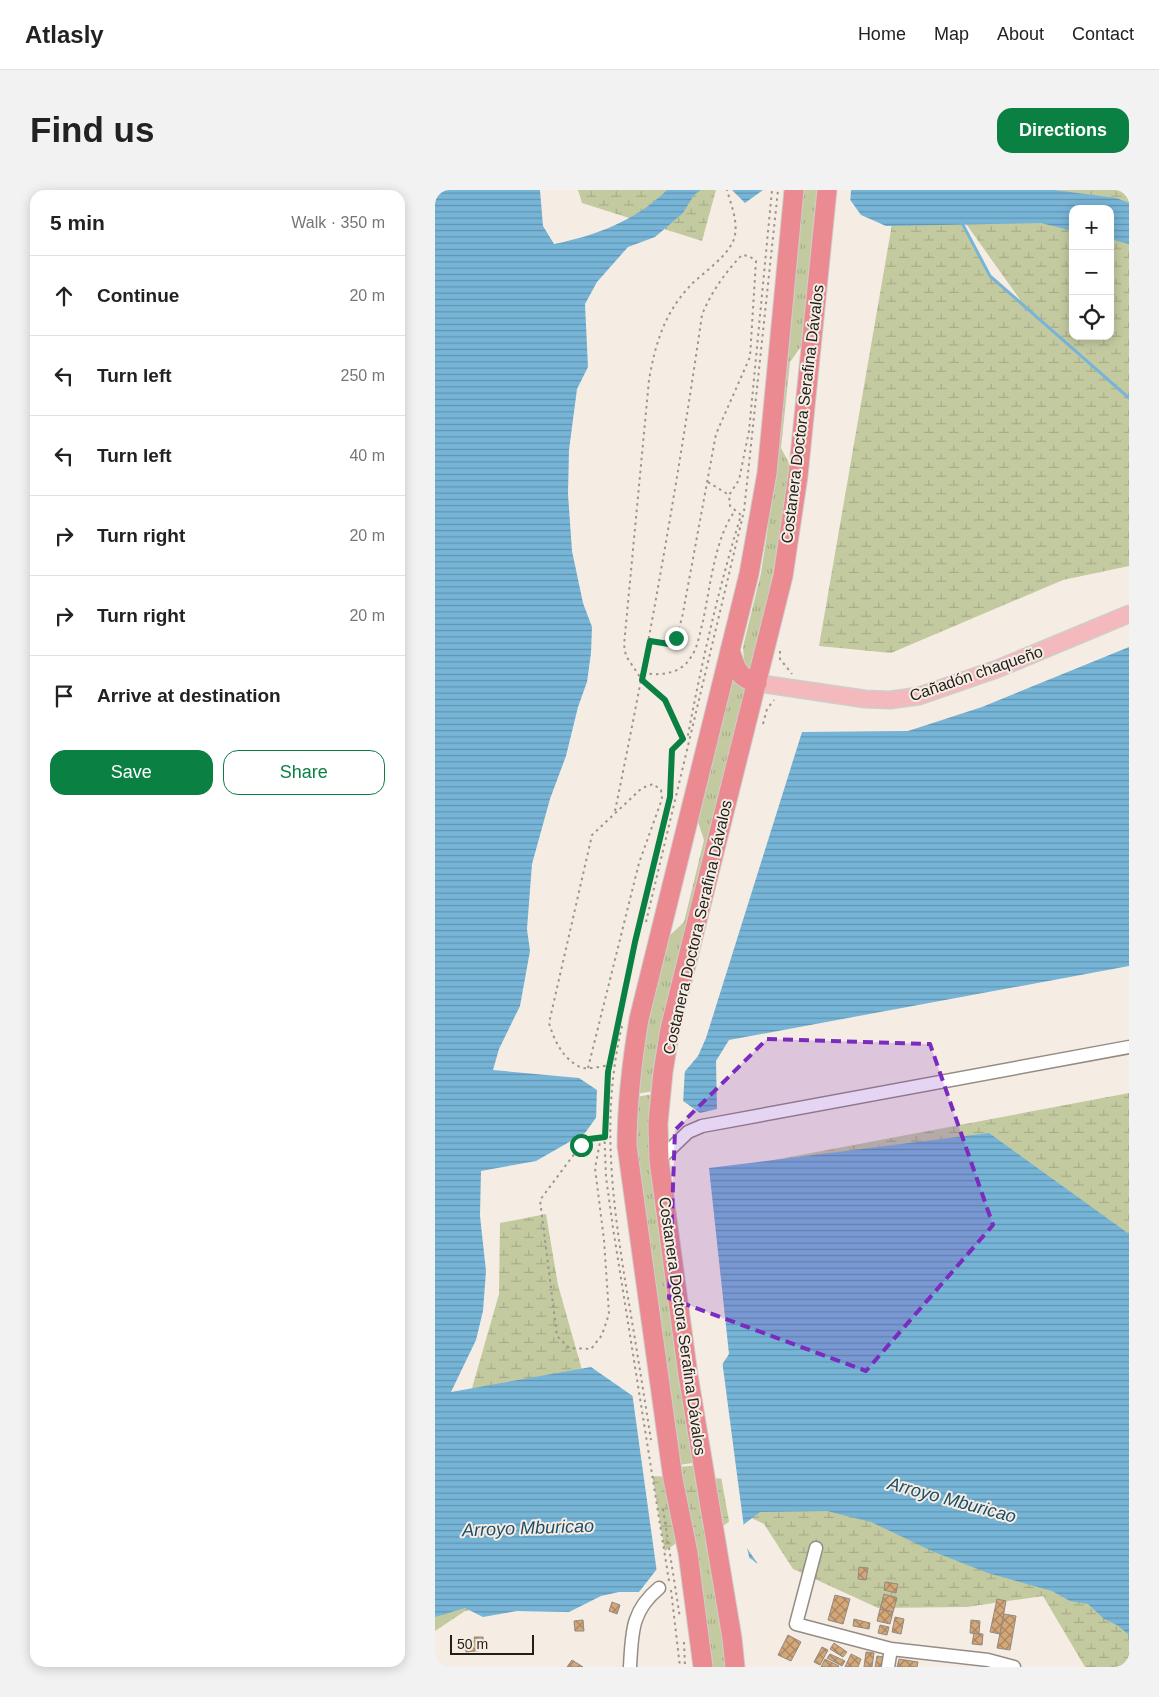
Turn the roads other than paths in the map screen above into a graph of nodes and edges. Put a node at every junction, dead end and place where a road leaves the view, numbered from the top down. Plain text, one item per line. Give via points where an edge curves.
1 (783, 191) edge
2 (826, 193) edge
3 (1129, 614) edge
4 (730, 650) junction
5 (757, 683) junction
6 (1129, 1047) edge
7 (659, 1160) junction
8 (816, 1548) dead end
9 (659, 1588) dead end
10 (891, 1649) junction
11 (989, 1664) edge
12 (630, 1667) edge
13 (703, 1667) edge
14 (735, 1667) edge
15 (888, 1667) edge
16 (1014, 1667) edge

1 - 4 highway, Costanera Doctora Serafina Dávalos via 767,473 749,574
2 - 5 highway, Costanera Doctora Serafina Dávalos via 798,476 783,576
3 - 5 main road, Cañadón chaqueño via 997,669 919,696 865,699
4 - 5 highway via 741,676
4 - 13 highway, Costanera Doctora Serafina Dávalos via 639,1019 622,1072 618,1122 627,1146 650,1377 673,1479 680,1556
5 - 7 highway, Costanera Doctora Serafina Dávalos via 670,1029 658,1123
6 - 7 street via 701,1126 688,1132
7 - 14 highway, Costanera Doctora Serafina Dávalos via 688,1375
8 - 10 street via 796,1624
9 - 12 street via 648,1597 632,1624
10 - 11 street
10 - 15 street
11 - 16 street

